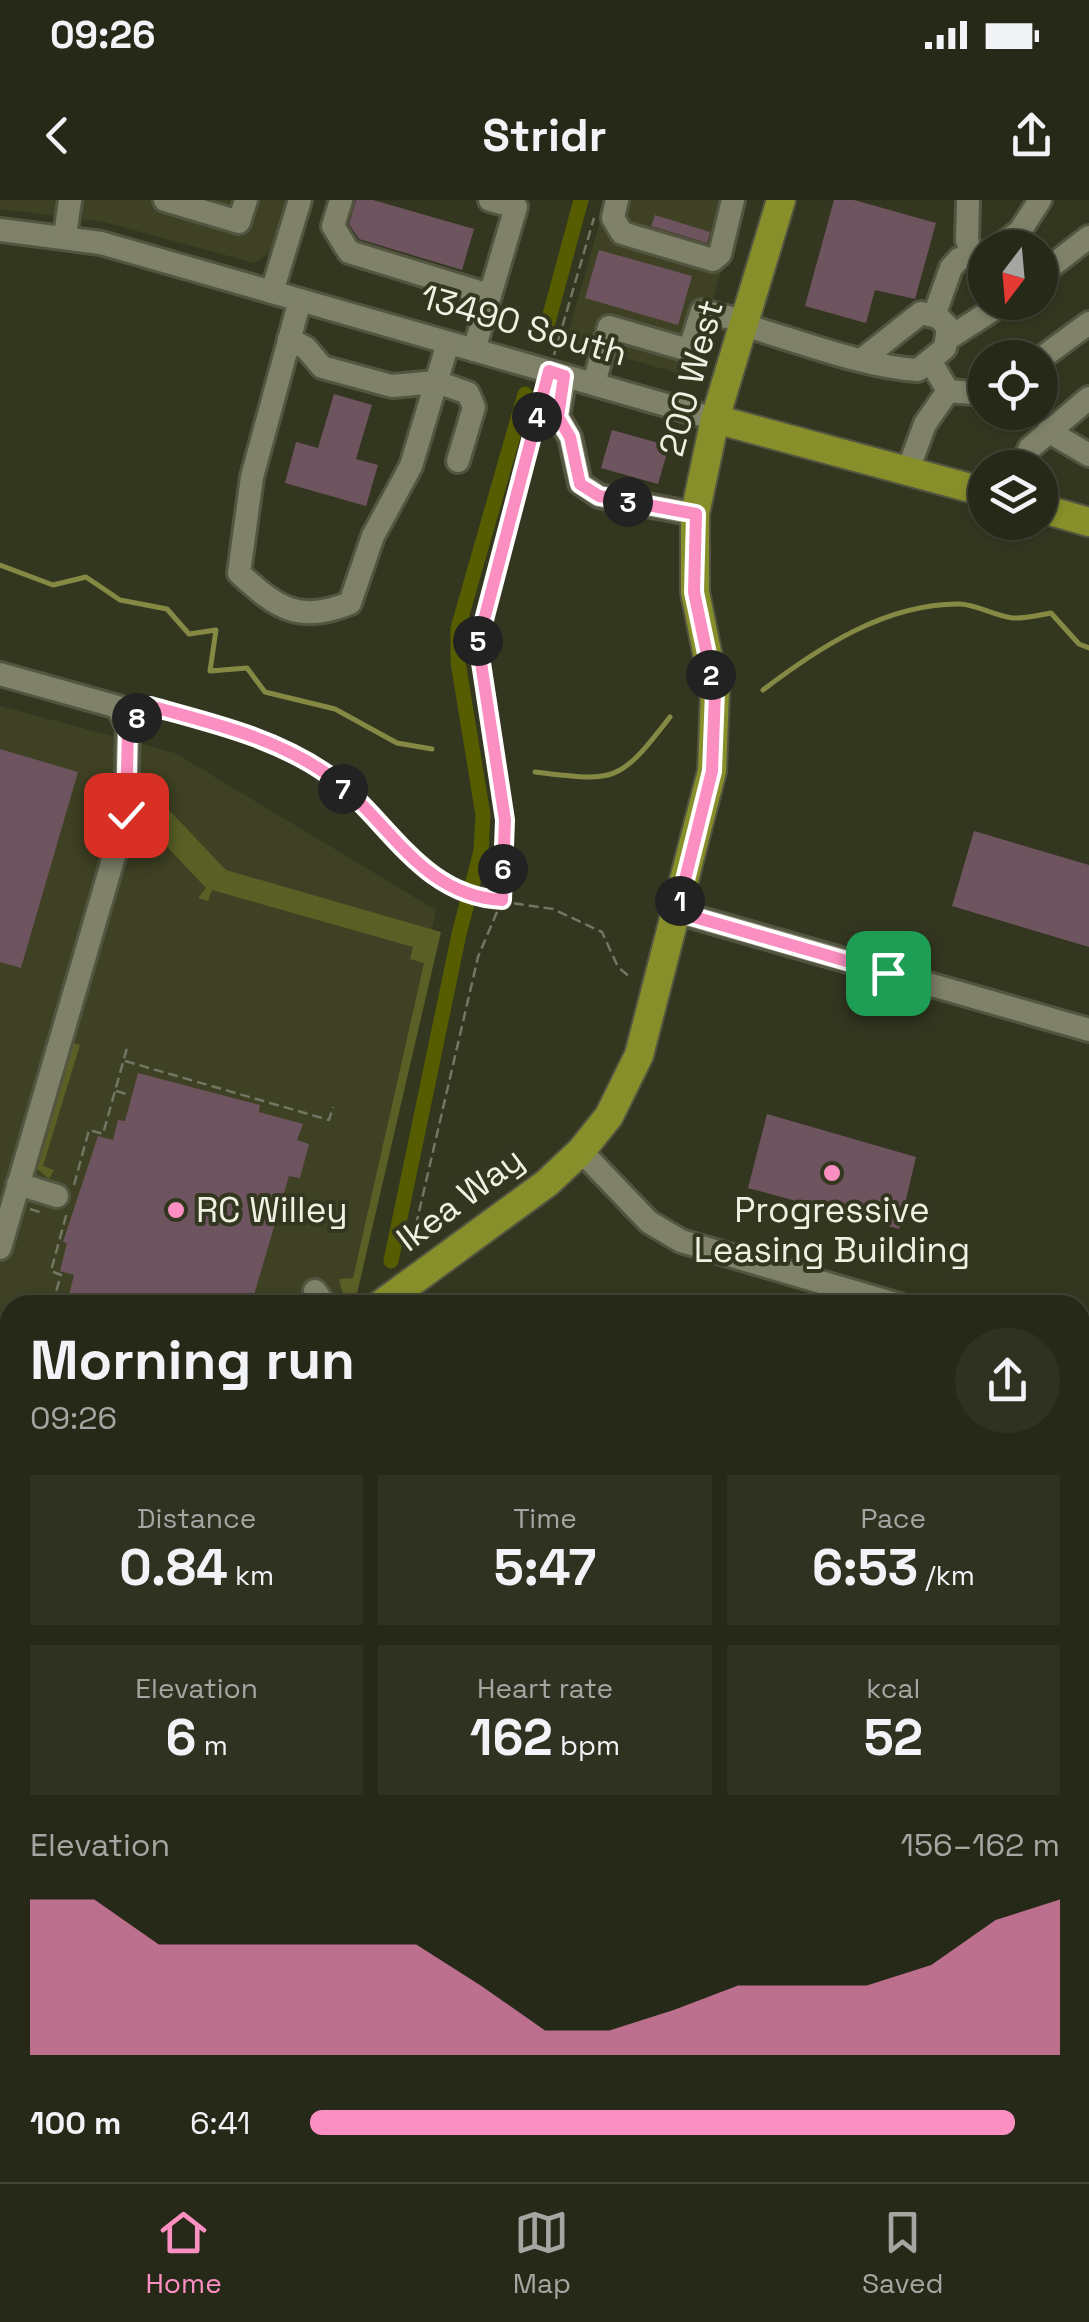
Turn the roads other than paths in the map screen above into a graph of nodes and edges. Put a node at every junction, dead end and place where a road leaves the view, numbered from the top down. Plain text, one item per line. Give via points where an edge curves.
1 (70, 200) edge
2 (165, 200) edge
3 (246, 200) edge
4 (300, 200) edge
5 (340, 200) edge
6 (490, 200) edge
7 (617, 200) edge
8 (734, 200) edge
9 (781, 200) edge
10 (1040, 200) edge
11 (969, 201) edge
12 (0, 230) edge
13 (1021, 230) edge
14 (66, 236) junction
15 (1089, 237) edge
16 (968, 241) edge
17 (722, 244) junction
18 (764, 257) junction
19 (968, 257) edge
20 (1058, 261) edge
21 (272, 292) junction
22 (490, 295) junction
23 (300, 300) junction
24 (934, 316) junction
25 (977, 320) edge
26 (744, 323) junction
27 (1089, 323) edge
28 (949, 338) junction
29 (289, 339) junction
30 (448, 342) junction
31 (1058, 346) edge
32 (474, 350) junction
33 (864, 358) junction
34 (931, 362) junction
35 (557, 373) junction
36 (437, 382) junction
37 (594, 384) junction
38 (948, 391) junction
39 (968, 393) edge
40 (1089, 398) edge
41 (715, 419) junction
42 (1048, 432) junction
43 (1029, 450) edge
44 (1089, 454) edge
45 (458, 460) dead end
46 (908, 470) junction
47 (968, 487) edge
48 (1058, 513) edge
49 (696, 514) junction
50 (1089, 522) edge
51 (0, 674) edge
52 (677, 912) junction
53 (1089, 1030) edge
54 (582, 1151) junction
55 (20, 1196) junction
56 (50, 1205) road end
57 (0, 1248) edge
58 (394, 1295) edge
59 (865, 1295) edge

1 - 14 street
2 - 3 street via 239,222
4 - 21 street
5 - 22 street via 333,226 349,252
6 - 22 street via 516,207
7 - 17 street via 613,218 622,233 713,260
8 - 17 street
9 - 18 main road, 200 West
10 - 13 street
11 - 16 street
12 - 14 street, 13490 South
14 - 21 street, 13490 South
15 - 20 street
17 - 18 street
18 - 26 main road, 200 West
19 - 24 street via 952,268
21 - 23 street, 13490 South
22 - 32 street
23 - 29 street
23 - 30 street, 13490 South
24 - 28 street
24 - 33 street via 914,316
25 - 28 street
26 - 33 street
26 - 37 street via 702,311 685,348 609,326
26 - 41 main road, 200 West
27 - 31 street
28 - 34 street
29 - 36 street via 322,367 392,386
29 - 36 street via 252,478 238,573 270,602 319,616 350,603 373,536 411,466
30 - 32 street, 13490 South
30 - 36 street
32 - 35 street, 13490 South
33 - 34 street via 912,370
34 - 38 street
35 - 37 street, 13490 South
35 - 49 street via 558,417 570,437 580,484 599,496
36 - 45 street via 473,399
37 - 41 street, 13490 South
38 - 39 street
38 - 46 street via 922,429
40 - 42 street
41 - 46 main road, 13490 South
41 - 49 main road, 200 West
42 - 43 street
42 - 44 street
46 - 47 main road, 13490 South
48 - 50 main road
49 - 52 main road, 200 West via 694,592 715,692 712,771
51 - 55 street via 118,707 128,728 126,815
52 - 53 street
52 - 54 main road, 200 West via 639,1055 617,1103
54 - 58 main road, Ikea Way
54 - 59 street via 649,1222 682,1241
55 - 56 street
55 - 57 street

